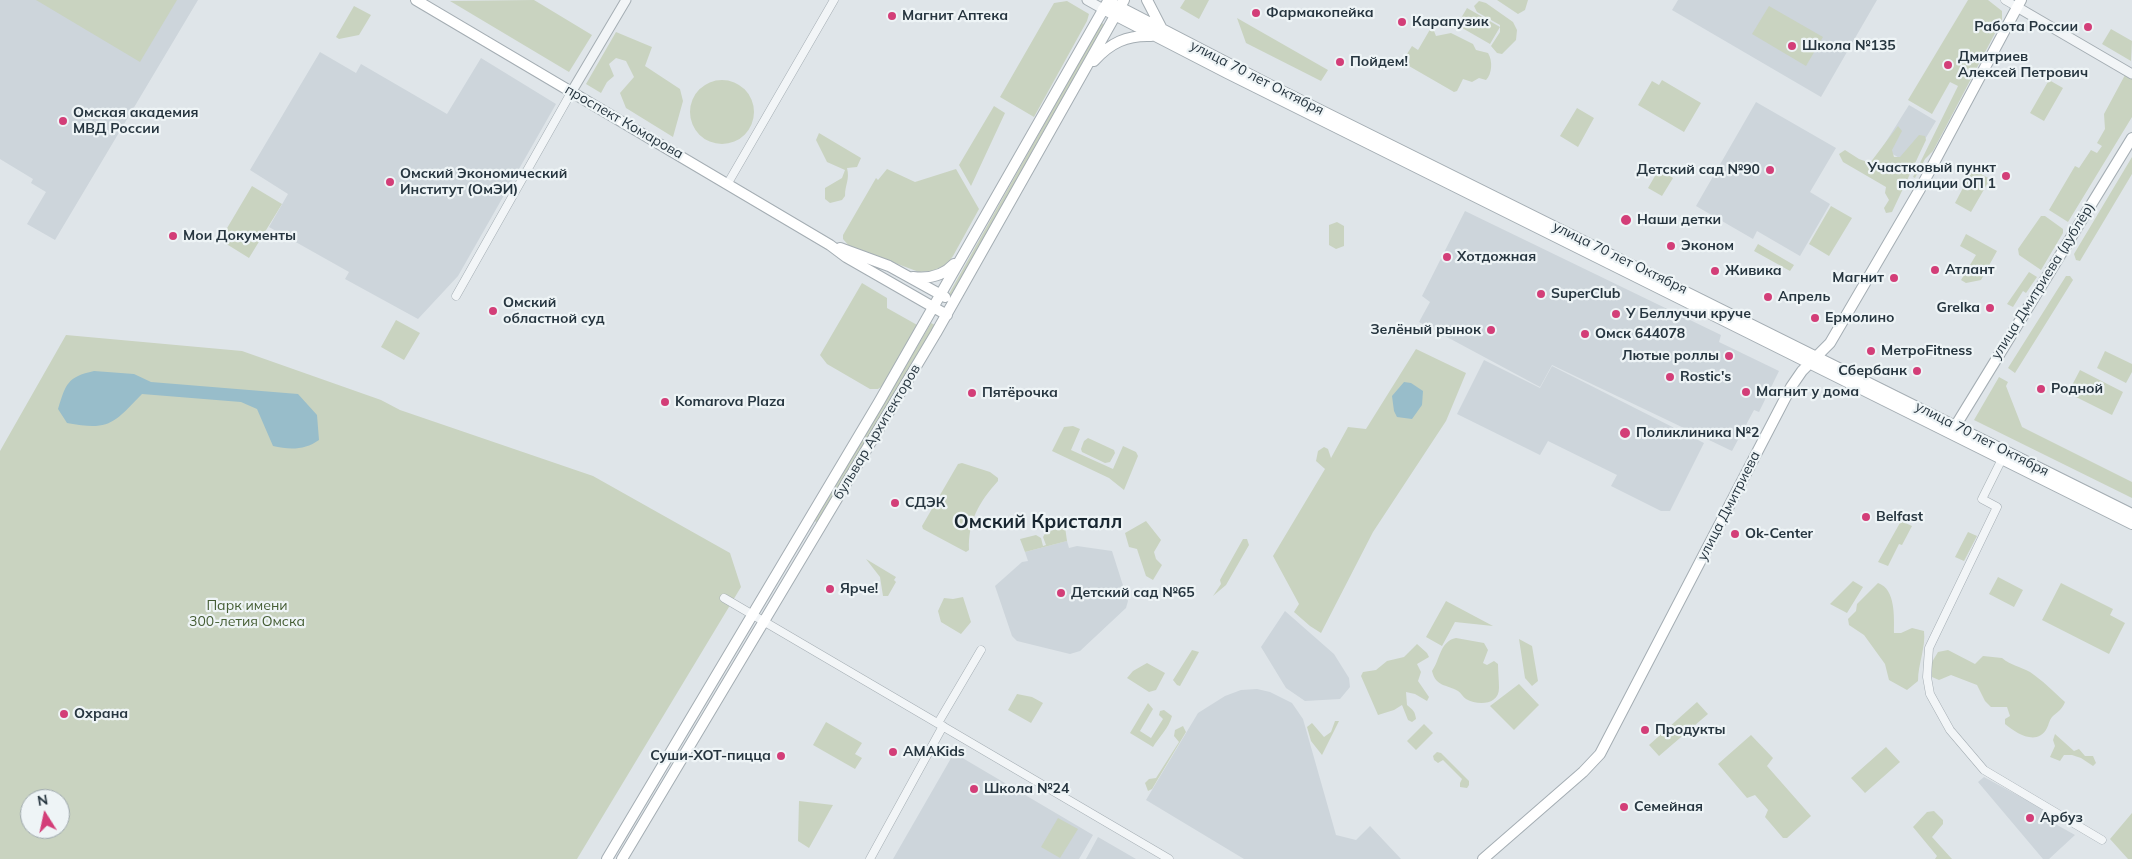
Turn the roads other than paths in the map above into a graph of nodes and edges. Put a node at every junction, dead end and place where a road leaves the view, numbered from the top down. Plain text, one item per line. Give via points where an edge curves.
1 (416, 0) edge
2 (626, 0) edge
3 (834, 0) edge
4 (1087, 0) edge
5 (1147, 0) edge
6 (2005, 0) edge
7 (1106, 2) edge
8 (2019, 4) edge
9 (1120, 8) edge
10 (1158, 33) junction
11 (1083, 72) junction
12 (2132, 74) edge
13 (572, 92) junction
14 (2132, 138) edge
15 (728, 183) junction
16 (832, 246) junction
17 (964, 254) junction
18 (909, 276) junction
19 (940, 294) junction
20 (456, 296) dead end
21 (954, 302) junction
22 (933, 307) junction
23 (947, 314) junction
24 (1814, 360) junction
25 (1956, 425) junction
26 (2002, 459) junction
27 (2132, 514) edge
28 (2132, 524) edge
29 (724, 598) dead end
30 (758, 617) junction
31 (981, 650) dead end
32 (940, 725) junction
33 (2102, 840) dead end
34 (607, 859) edge
35 (622, 859) edge
36 (870, 859) edge
37 (1169, 859) edge
38 (1483, 859) edge

1 - 13 main road, проспект Комарова
2 - 13 street
3 - 15 street
4 - 7 street
5 - 10 main road
6 - 8 street
7 - 9 main road, улица 70 лет Октября
7 - 17 main road, бульвар Архитекторов
8 - 12 street
8 - 24 main road, улица Дмитриева via 1920,188 1830,343
9 - 10 main road, улица 70 лет Октября
9 - 11 main road, бульвар Архитекторов
10 - 11 main road via 1127,38 1110,46
10 - 24 main road, улица 70 лет Октября
11 - 21 main road, бульвар Архитекторов
13 - 15 main road, проспект Комарова
13 - 20 street
14 - 25 main road, улица Дмитриева (дублёр)
15 - 16 main road, проспект Комарова
16 - 18 main road, проспект Комарова
16 - 22 main road, проспект Комарова
17 - 18 main road via 943,273 926,278
17 - 19 main road, бульвар Архитекторов
18 - 19 main road, проспект Комарова
19 - 21 main road, проспект Комарова
19 - 22 main road, бульвар Архитекторов
21 - 23 main road, бульвар Архитекторов
22 - 23 main road, проспект Комарова
22 - 30 main road, бульвар Архитекторов
23 - 30 main road, бульвар Архитекторов
24 - 25 main road, улица 70 лет Октября
24 - 26 main road, улица 70 лет Октября
24 - 38 main road, улица Дмитриева via 1790,387 1600,754
25 - 27 main road, улица 70 лет Октября
26 - 28 main road, улица 70 лет Октября
26 - 33 street via 1982,499 1997,506 1929,648 1926,677 1930,694 1950,730 1990,775
29 - 30 street
30 - 32 street
30 - 34 main road, бульвар Архитекторов
30 - 35 main road, бульвар Архитекторов
31 - 32 street
32 - 36 street
32 - 37 street

